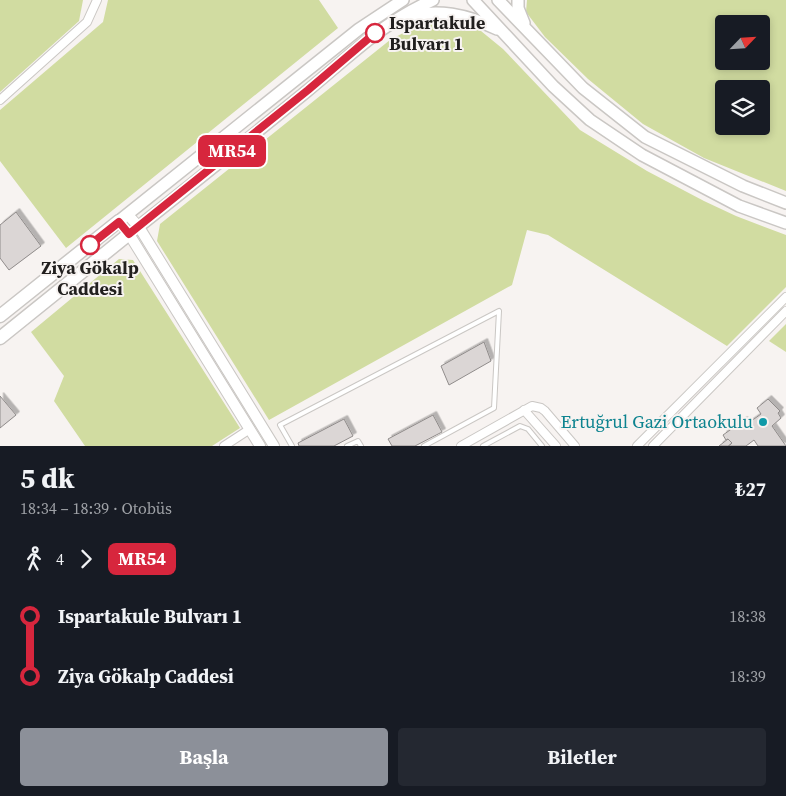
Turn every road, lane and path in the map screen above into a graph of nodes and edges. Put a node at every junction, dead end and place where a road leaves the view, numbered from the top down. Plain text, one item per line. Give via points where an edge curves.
1 (96, 0) edge
2 (433, 0) edge
3 (473, 0) edge
4 (498, 0) edge
5 (518, 0) edge
6 (398, 2) edge
7 (503, 32) junction
8 (528, 32) junction
9 (375, 33) junction
10 (0, 100) edge
11 (786, 203) edge
12 (124, 218) junction
13 (786, 223) edge
14 (134, 231) junction
15 (786, 297) edge
16 (786, 312) edge
17 (0, 316) edge
18 (0, 338) edge
19 (739, 344) junction
20 (748, 348) junction
21 (524, 410) junction
22 (259, 423) junction
23 (250, 429) junction
24 (224, 446) edge
25 (260, 446) edge
26 (274, 446) edge
27 (292, 446) edge
28 (347, 446) edge
29 (361, 446) edge
30 (424, 446) edge
31 (460, 446) edge
32 (483, 446) edge
33 (542, 446) edge
34 (556, 446) edge
35 (575, 446) edge
36 (637, 446) edge
37 (653, 446) edge

1 - 10 street via 87,22
2 - 9 main road
3 - 7 main road
4 - 8 main road
5 - 8 main road
6 - 12 main road via 359,29
7 - 9 main road via 481,21 437,13 412,16
7 - 13 main road via 590,120 642,155 739,206
8 - 11 main road via 583,88 645,137 743,186
9 - 14 main road
12 - 14 street
12 - 17 main road
14 - 18 main road
14 - 22 street
14 - 23 street
15 - 19 street
16 - 20 street
19 - 20 street
19 - 36 street
20 - 37 street
21 - 31 street
21 - 34 street
21 - 35 street via 532,406 541,408
22 - 23 street
22 - 26 street
23 - 24 street
23 - 25 street
27 - 30 lane via 280,425 498,311 494,408
28 - 29 lane via 358,441
32 - 33 lane via 520,426 528,429

